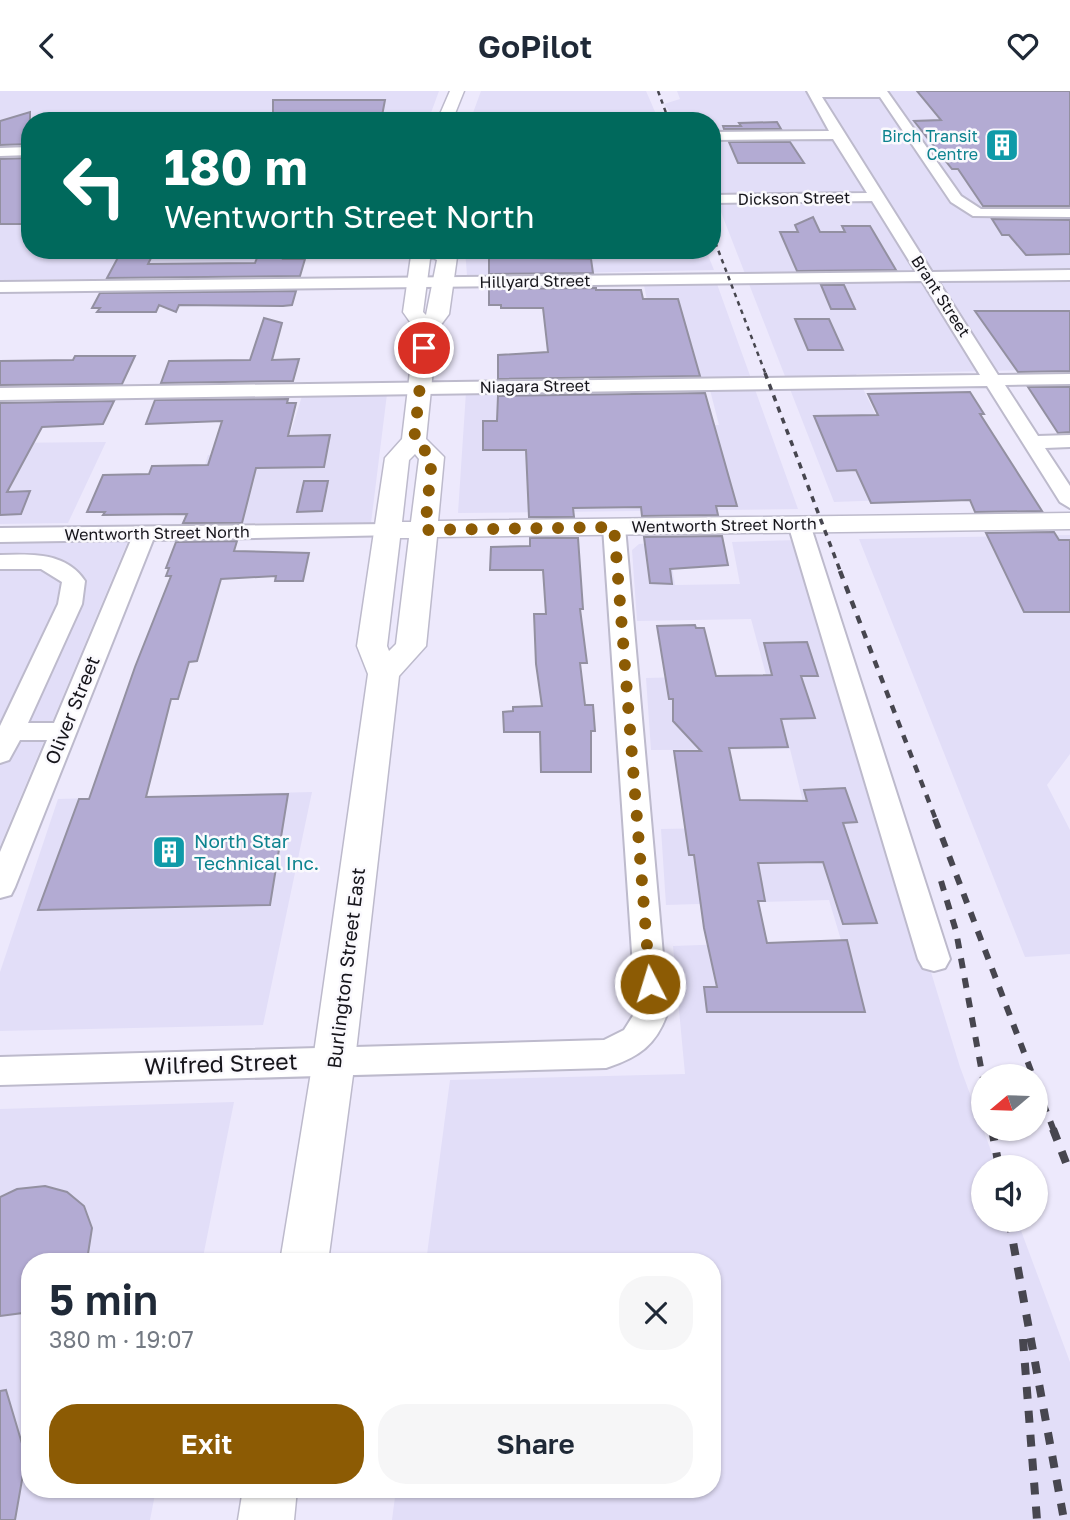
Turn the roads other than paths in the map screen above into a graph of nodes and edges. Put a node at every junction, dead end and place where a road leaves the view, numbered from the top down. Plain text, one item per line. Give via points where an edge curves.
1 (457, 91) edge
2 (813, 93) edge
3 (881, 93) edge
4 (448, 112) edge
5 (837, 135) junction
6 (721, 136) edge
7 (21, 151) edge
8 (0, 152) edge
9 (876, 197) junction
10 (721, 199) edge
11 (1070, 213) edge
12 (421, 259) edge
13 (447, 259) edge
14 (1070, 275) edge
15 (928, 276) junction
16 (417, 282) junction
17 (446, 282) junction
18 (0, 287) edge
19 (426, 329) junction
20 (1070, 379) edge
21 (994, 380) junction
22 (421, 388) junction
23 (0, 394) edge
24 (414, 441) junction
25 (1070, 441) edge
26 (1033, 442) junction
27 (1070, 502) edge
28 (1070, 521) edge
29 (799, 524) junction
30 (614, 527) junction
31 (389, 530) junction
32 (425, 530) junction
33 (145, 533) junction
34 (0, 535) edge
35 (0, 562) edge
36 (384, 674) junction
37 (63, 732) junction
38 (5, 742) edge
39 (0, 887) edge
40 (934, 959) dead end
41 (334, 1060) junction
42 (0, 1071) edge
43 (305, 1253) edge
44 (269, 1498) edge
45 (266, 1520) edge

1 - 4 main road
2 - 3 street
2 - 5 street, Brant Street
3 - 11 street via 956,199 978,213
5 - 6 street
5 - 9 street, Brant Street
7 - 8 street
9 - 10 street, Dickson Street
9 - 15 street, Brant Street
12 - 16 main road, Burlington Street East
13 - 17 main road, Burlington Street East
14 - 15 street, Hillyard Street
15 - 17 street, Hillyard Street
15 - 21 street, Brant Street
16 - 17 street, Hillyard Street
16 - 18 street, Hillyard Street
16 - 19 main road, Burlington Street East via 413,312
17 - 19 main road, Burlington Street East via 439,314
19 - 22 main road, Burlington Street East
20 - 21 street, Niagara Street
21 - 22 street, Niagara Street
21 - 26 street, Brant Street
22 - 23 street, Niagara Street
22 - 24 main road, Burlington Street East
24 - 31 main road, Burlington Street East via 397,459
24 - 32 main road via 432,457
25 - 26 street
26 - 27 street, Brant Street
28 - 29 main road, Wentworth Street North
29 - 30 main road, Wentworth Street North
29 - 40 street
30 - 32 main road, Wentworth Street North
30 - 41 street, Wilfred Street via 652,1011 646,1032 606,1054
31 - 32 main road, Wentworth Street North
31 - 33 street, Wentworth Street North
31 - 36 main road, Burlington Street East via 372,646
32 - 36 main road via 411,646
33 - 34 street, Wentworth Street North
33 - 37 street, Oliver Street
35 - 38 street via 57,566 74,581 70,604
36 - 41 main road, Burlington Street East
37 - 38 street
37 - 39 street, Oliver Street
41 - 42 street, Wilfred Street
41 - 43 main road, Burlington Street East
44 - 45 main road

